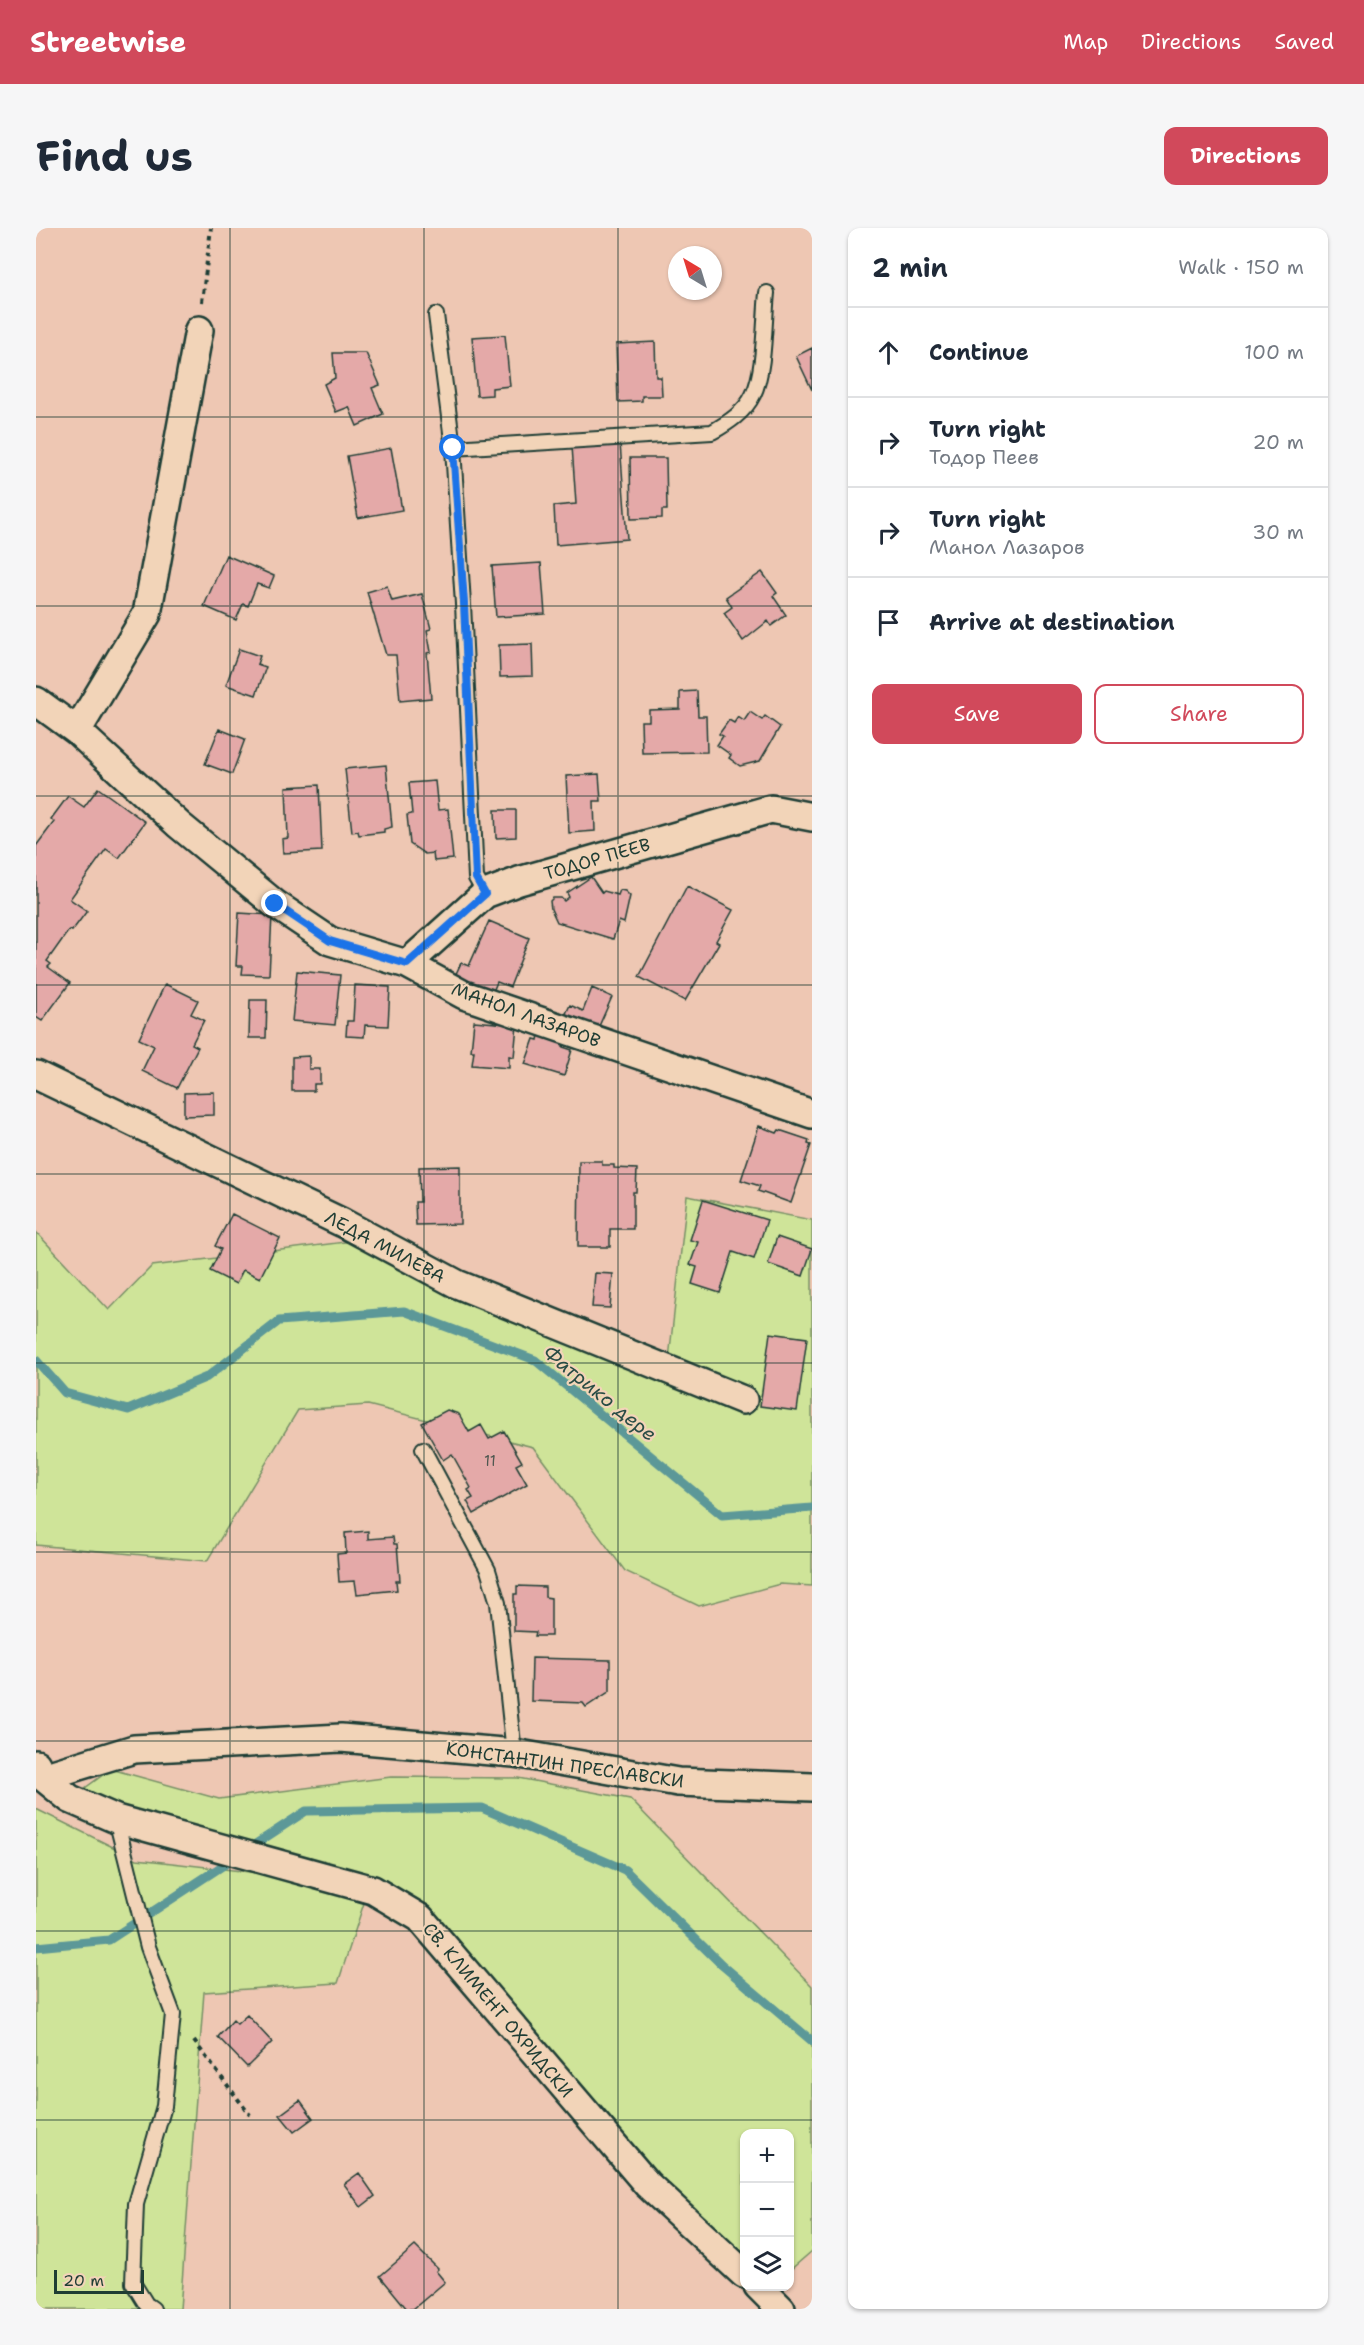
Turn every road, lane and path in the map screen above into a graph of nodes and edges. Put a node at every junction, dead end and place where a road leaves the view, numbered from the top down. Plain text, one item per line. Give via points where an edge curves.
1 (211, 228) edge
2 (767, 293) dead end
3 (436, 315) dead end
4 (199, 330) joint
5 (453, 448) junction
6 (36, 701) edge
7 (77, 730) junction
8 (812, 817) edge
9 (485, 894) junction
10 (407, 964) junction
11 (36, 1075) edge
12 (812, 1114) edge
13 (742, 1400) dead end
14 (423, 1449) dead end
15 (514, 1753) junction
16 (38, 1774) edge
17 (812, 1787) edge
18 (116, 1819) junction
19 (173, 2014) junction
20 (250, 2115) dead end
21 (740, 2270) edge
22 (763, 2291) edge
23 (153, 2309) edge
24 (781, 2309) edge

1 - 4 path
2 - 5 lane via 759,380 753,397 733,420 712,432
3 - 5 lane
4 - 7 street via 147,614
5 - 9 lane via 476,878
6 - 7 street, МАНОЛ ЛАЗАРОВ
7 - 10 street, МАНОЛ ЛАЗАРОВ via 179,825 275,904 330,941
8 - 9 street, ТОДОР ПЕЕВ via 771,809
9 - 10 street, ТОДОР ПЕЕВ
10 - 12 street, МАНОЛ ЛАЗАРОВ via 464,995
11 - 13 street, ЛЕДА МИЛЕВА via 343,1223 457,1284
14 - 15 lane via 488,1570 498,1603
15 - 16 street, КОНСТАНТИН ПРЕСЛАВСКИ via 341,1738 134,1749
15 - 17 street, КОНСТАНТИН ПРЕСЛАВСКИ via 678,1782
16 - 18 street, СВ. КЛИМЕНТ ОХРИДСКИ via 70,1799
18 - 19 lane via 145,1933
18 - 21 street, СВ. КЛИМЕНТ ОХРИДСКИ via 372,1890 420,1918 646,2184
19 - 20 path
19 - 23 lane via 164,2106 136,2204 134,2283
22 - 24 street

